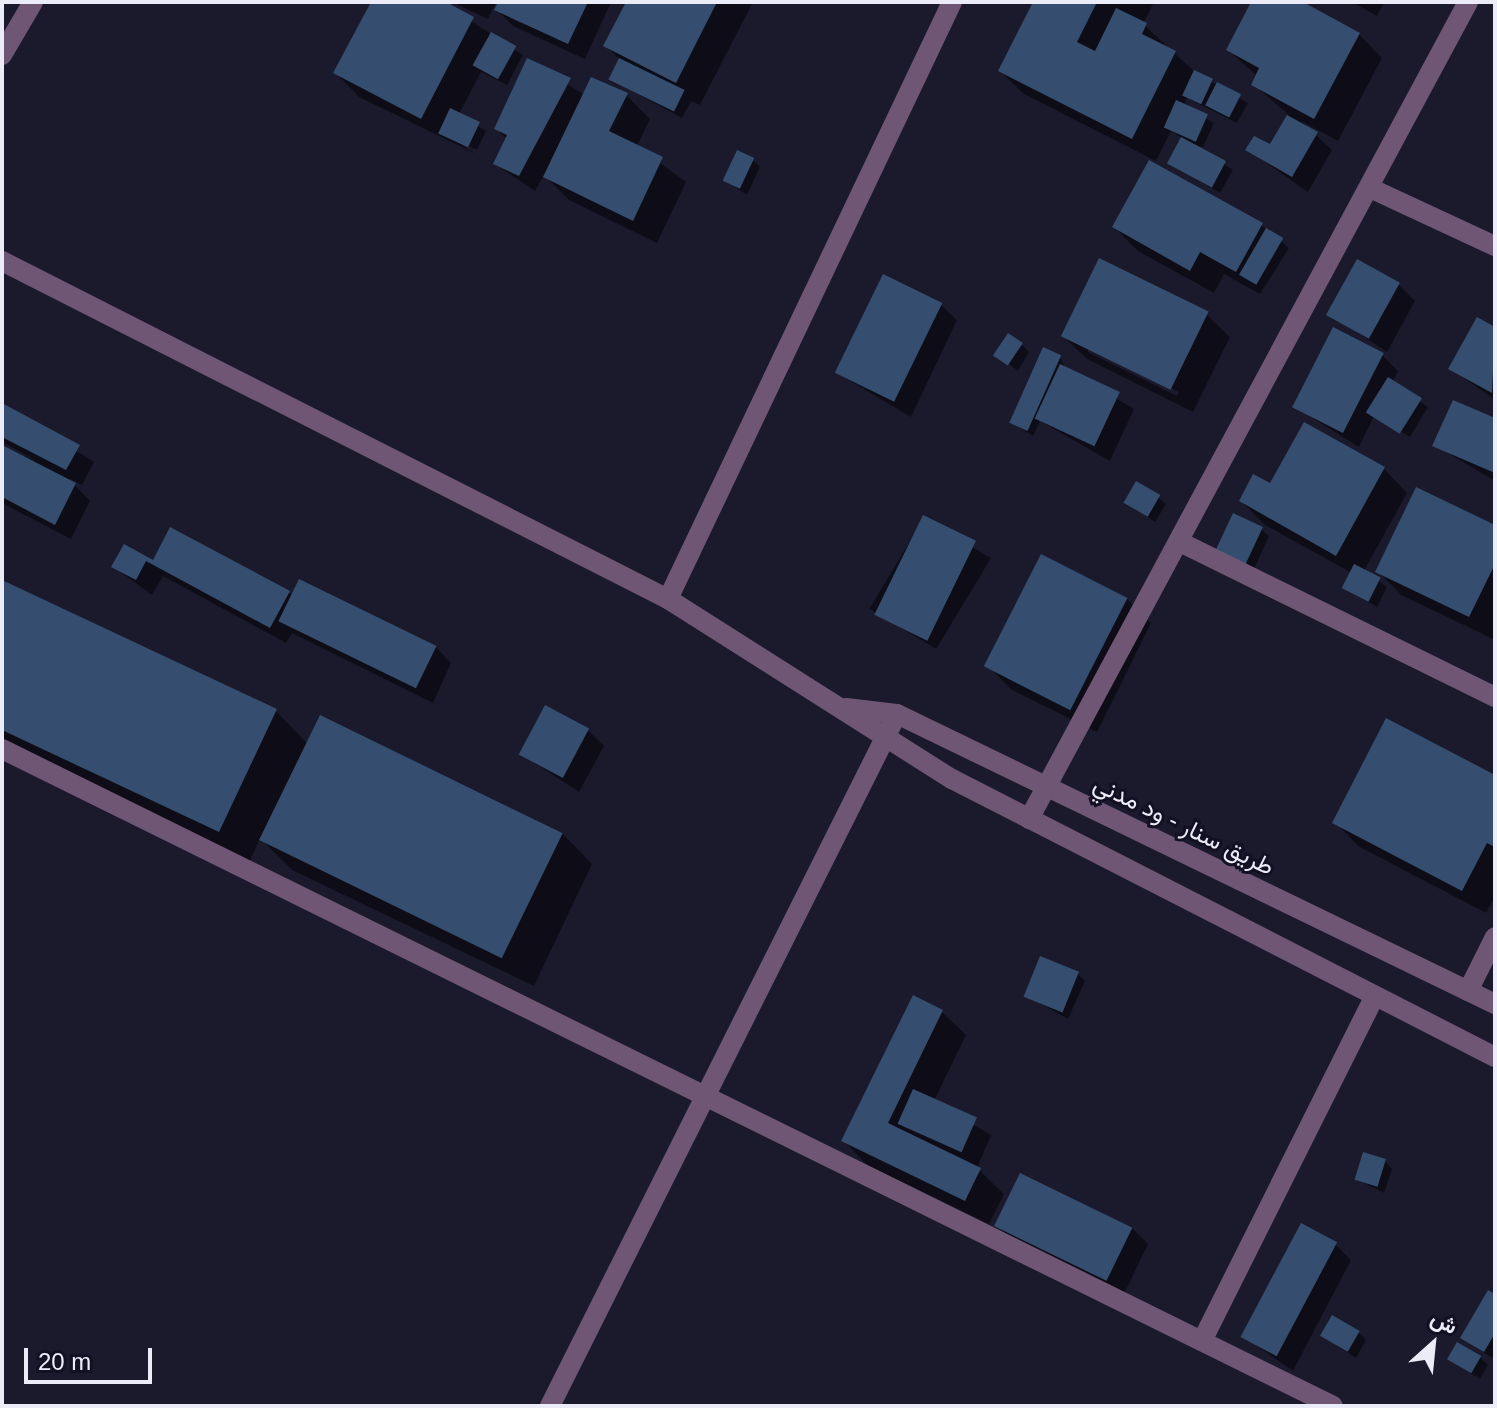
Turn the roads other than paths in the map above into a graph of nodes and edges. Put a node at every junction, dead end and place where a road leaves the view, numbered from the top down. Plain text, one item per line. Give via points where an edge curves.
1 (33, 2) edge
2 (952, 2) edge
3 (1468, 2) edge
4 (2, 55) edge
5 (1370, 188) junction
6 (1495, 246) edge
7 (2, 261) edge
8 (1184, 544) junction
9 (668, 599) junction
10 (1495, 697) edge
11 (846, 708) junction
12 (897, 714) junction
13 (886, 739) junction
14 (2, 749) edge
15 (1045, 786) junction
16 (1029, 819) junction
17 (1495, 937) edge
18 (1468, 991) junction
19 (1374, 998) junction
20 (1495, 1004) edge
21 (1495, 1057) edge
22 (707, 1097) junction
23 (1202, 1341) junction
24 (550, 1406) edge
25 (1333, 1406) edge

1 - 4 street
2 - 9 street
3 - 5 street
5 - 6 street
5 - 8 street
7 - 9 street
8 - 10 street
8 - 15 street
9 - 11 street
11 - 12 street, طريق سنار - ود مدني
11 - 13 street
12 - 13 street
12 - 15 street, طريق سنار - ود مدني
13 - 16 street
13 - 22 street
14 - 22 street
15 - 16 street
15 - 18 street, طريق سنار - ود مدني
16 - 19 street
17 - 18 street
18 - 20 street, طريق سنار - ود مدني
19 - 21 street
19 - 23 street
22 - 23 street
22 - 24 street
23 - 25 street

